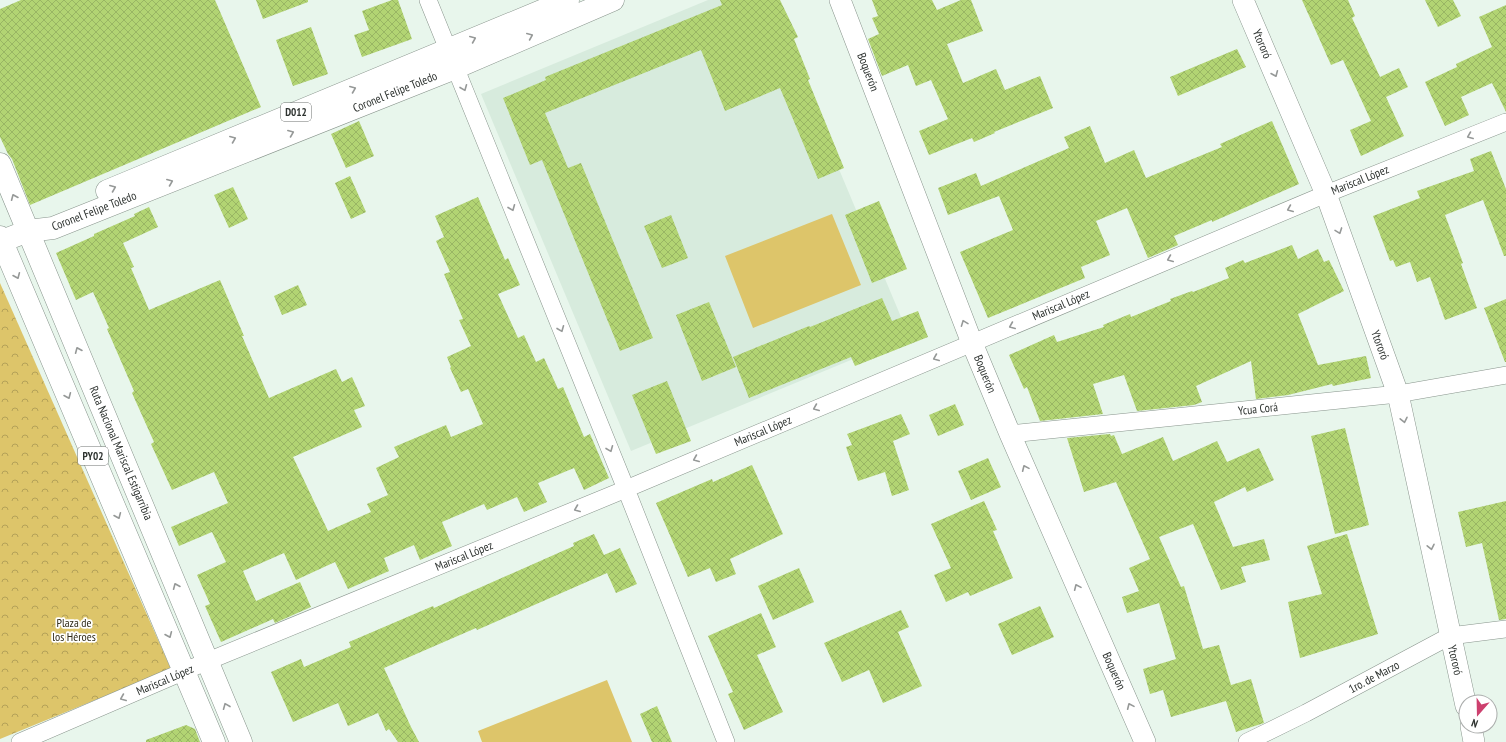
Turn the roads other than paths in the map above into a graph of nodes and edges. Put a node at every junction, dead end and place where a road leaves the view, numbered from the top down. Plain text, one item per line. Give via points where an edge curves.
1 (428, 0) edge
2 (568, 0) edge
3 (613, 0) edge
4 (840, 0) edge
5 (1243, 0) edge
6 (452, 59) junction
7 (1506, 122) edge
8 (0, 164) edge
9 (1326, 194) junction
10 (28, 231) junction
11 (1, 238) edge
12 (972, 342) junction
13 (1506, 375) edge
14 (1398, 394) junction
15 (1010, 434) junction
16 (626, 488) junction
17 (1506, 628) edge
18 (1450, 636) junction
19 (208, 661) junction
20 (184, 671) junction
21 (1463, 694) edge
22 (20, 742) edge
23 (214, 742) edge
24 (241, 742) edge
25 (726, 742) edge
26 (1145, 742) edge
27 (1247, 742) edge

1 - 6 street
6 -> 2 main road, Coronel Felipe Toledo / D012
6 -> 3 main road, Coronel Felipe Toledo / D012
12 -> 4 street, Boquerón
5 -> 9 street, Ytororó
10 -> 6 main road, Coronel Felipe Toledo / D012 via 49,216
6 -> 16 street
7 -> 9 street, Mariscal López
10 -> 8 main road, Ruta Nacional Mariscal Estigarribia / PY02
9 -> 12 street, Mariscal López
9 -> 14 street, Ytororó
10 - 11 main road, Coronel Felipe Toledo
19 -> 10 main road, Ruta Nacional Mariscal Estigarribia / PY02
11 -> 20 main road, PY02
12 - 15 street, Boquerón
12 -> 16 street, Mariscal López
13 - 14 street, Ycua Corá
14 - 15 street, Ycua Corá
14 -> 18 street, Ytororó
26 -> 15 street, Boquerón
16 -> 19 street, Mariscal López
16 - 25 street
17 - 18 street, 1ro. de Marzo
18 - 21 street, Ytororó
18 - 27 street, 1ro. de Marzo
19 - 20 street, Mariscal López
24 -> 19 main road, Ruta Nacional Mariscal Estigarribia / PY02
20 -> 22 street, Mariscal López
20 - 23 main road, PY02

